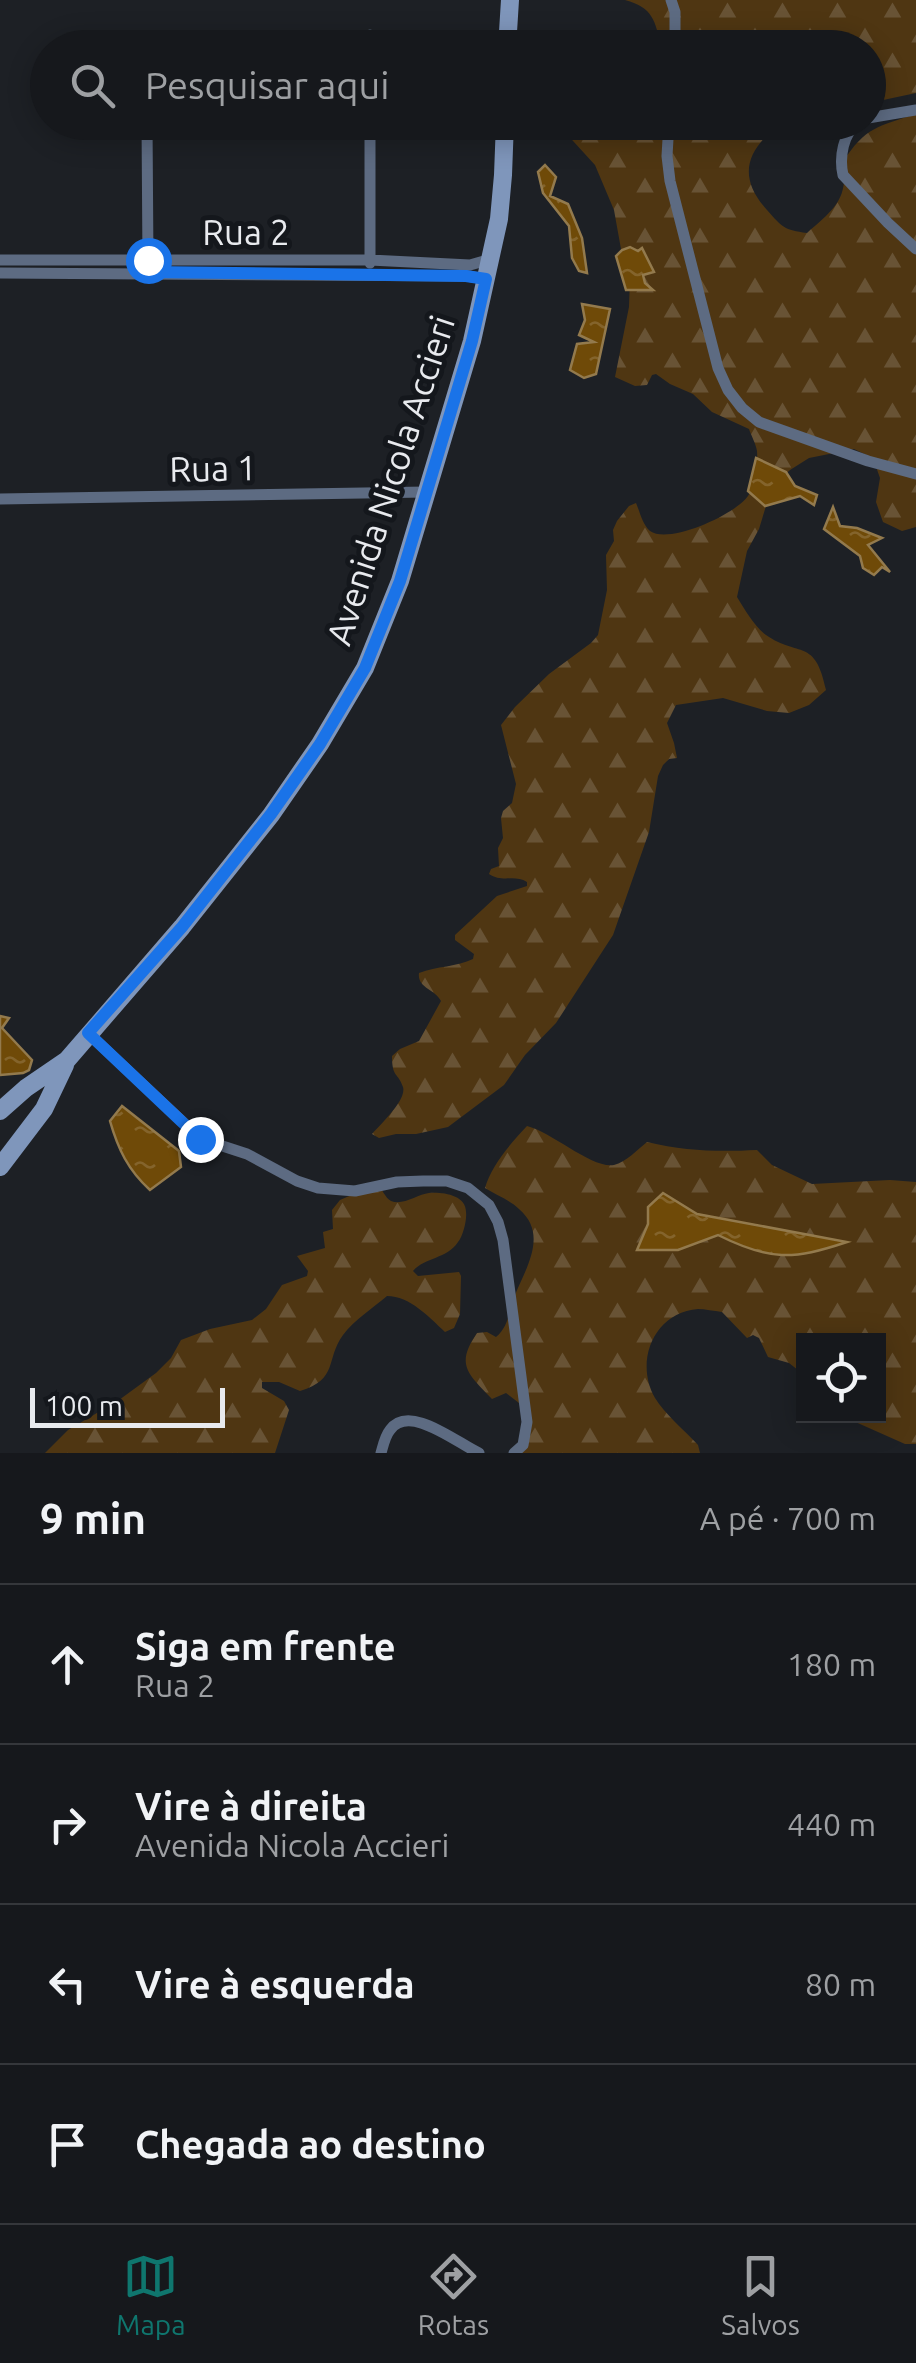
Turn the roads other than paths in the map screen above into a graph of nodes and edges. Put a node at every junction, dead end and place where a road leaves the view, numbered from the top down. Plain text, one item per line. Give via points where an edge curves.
1 (510, 0) edge
2 (670, 0) edge
3 (508, 30) edge
4 (676, 30) edge
5 (916, 110) edge
6 (886, 115) edge
7 (147, 140) edge
8 (370, 140) edge
9 (504, 140) edge
10 (668, 140) edge
11 (845, 140) edge
12 (916, 248) edge
13 (491, 259) junction
14 (0, 260) edge
15 (370, 260) junction
16 (148, 266) junction
17 (0, 273) edge
18 (370, 276) junction
19 (486, 279) junction
20 (916, 474) edge
21 (426, 492) junction
22 (0, 500) edge
23 (88, 1033) junction
24 (67, 1060) junction
25 (0, 1111) edge
26 (1, 1136) edge
27 (4, 1161) edge
28 (381, 1453) edge
29 (479, 1453) edge
30 (514, 1453) edge

1 - 3 street
2 - 4 street
5 - 6 street
7 - 16 street
8 - 15 street
9 - 13 street, Avenida Nicola Accieri
10 - 20 street via 670,182 728,390 759,422
11 - 12 street via 843,175
13 - 15 street, Rua 2 via 470,265
13 - 19 street, Avenida Nicola Accieri
14 - 16 street, Rua 2
15 - 16 street, Rua 2
15 - 18 street
16 - 17 street, Rua 2
16 - 18 street, Rua 2
18 - 19 street, Rua 2
19 - 21 street, Avenida Nicola Accieri
21 - 22 street, Rua 1
21 - 23 street, Avenida Nicola Accieri via 365,668 320,744 193,913
23 - 24 street, Avenida Nicola Accieri
23 - 30 street via 200,1139 318,1188 447,1181 489,1205 502,1240 527,1422 524,1445
24 - 25 street, Avenida Nicola Accieri
24 - 27 street, Avenida Nicola Accieri via 44,1109
26 - 27 street
28 - 29 street via 391,1427 415,1420

